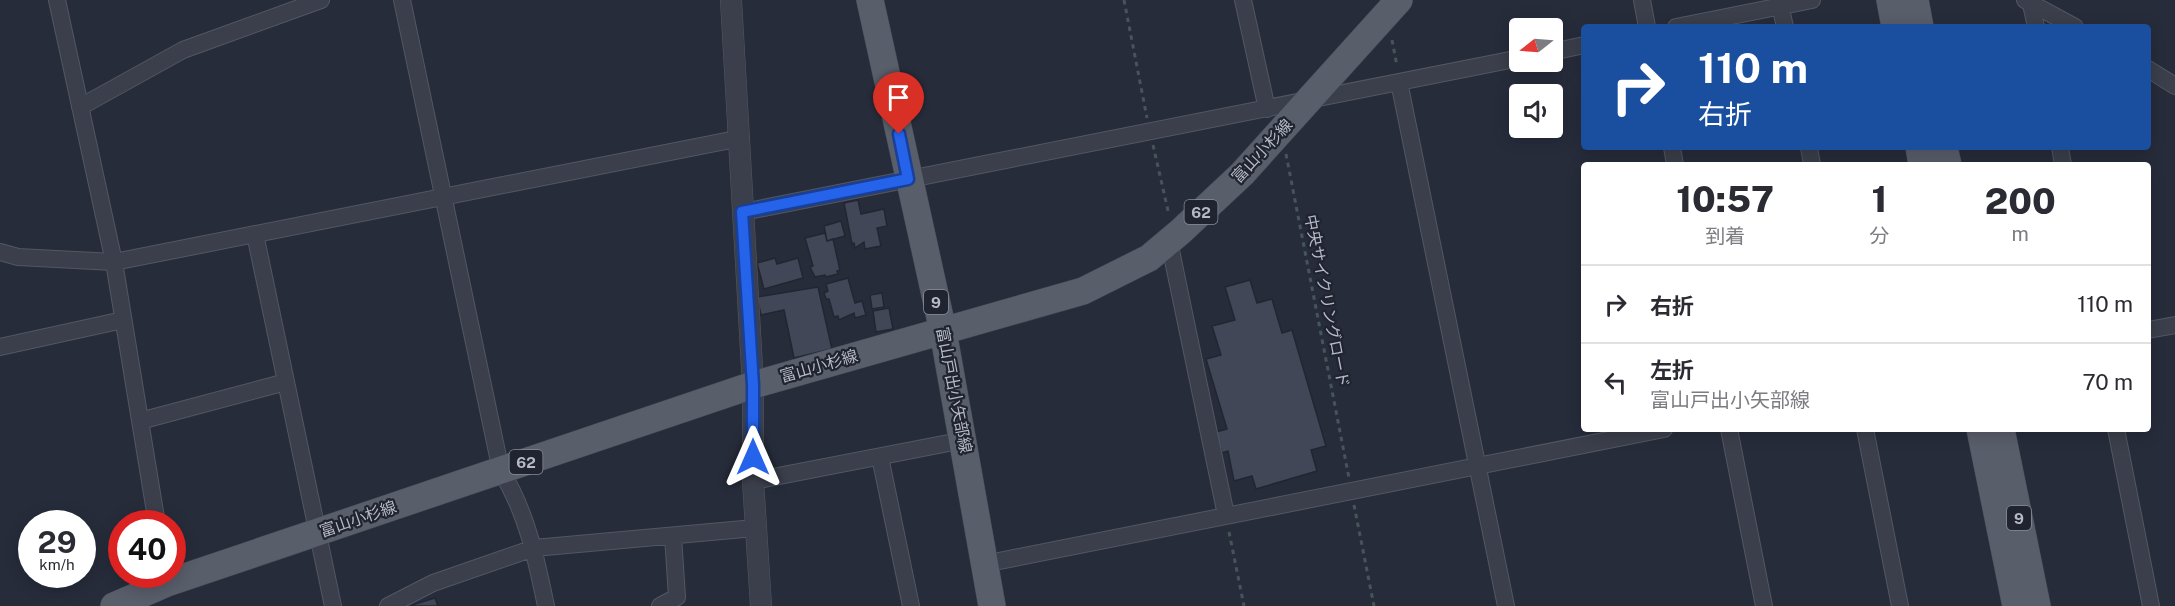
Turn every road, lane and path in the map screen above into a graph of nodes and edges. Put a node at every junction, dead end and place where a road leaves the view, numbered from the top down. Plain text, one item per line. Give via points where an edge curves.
1 (57, 0) edge
2 (321, 0) edge
3 (402, 0) edge
4 (731, 0) edge
5 (870, 0) edge
6 (1243, 0) edge
7 (1399, 0) edge
8 (1642, 0) edge
9 (1812, 0) edge
10 (1890, 0) edge
11 (1915, 0) edge
12 (2028, 2) edge
13 (1780, 3) edge
14 (1646, 24) edge
15 (1689, 24) edge
16 (1784, 24) edge
17 (1894, 24) edge
18 (1919, 24) edge
19 (2035, 24) edge
20 (2069, 24) edge
21 (1581, 46) edge
22 (1563, 50) edge
23 (1509, 60) edge
24 (2151, 71) edge
25 (1399, 82) junction
26 (2175, 86) edge
27 (1308, 101) junction
28 (80, 107) junction
29 (1274, 120) junction
30 (741, 138) junction
31 (908, 179) junction
32 (444, 197) junction
33 (742, 212) junction
34 (255, 234) junction
35 (1169, 241) junction
36 (0, 252) edge
37 (114, 262) junction
38 (123, 320) junction
39 (2175, 325) edge
40 (2151, 329) edge
41 (943, 331) junction
42 (0, 347) edge
43 (286, 382) junction
44 (753, 385) junction
45 (140, 421) junction
46 (1649, 432) edge
47 (1730, 432) edge
48 (1865, 432) edge
49 (1981, 432) edge
50 (2002, 432) edge
51 (2117, 432) edge
52 (964, 440) junction
53 (880, 457) junction
54 (1478, 466) junction
55 (501, 471) junction
56 (753, 481) junction
57 (1351, 490) junction
58 (156, 510) edge
59 (1226, 515) junction
60 (755, 528) junction
61 (317, 533) junction
62 (673, 536) junction
63 (534, 549) junction
64 (984, 564) junction
65 (186, 573) edge
66 (149, 588) edge
67 (114, 606) edge
68 (333, 606) edge
69 (388, 606) edge
70 (546, 606) edge
71 (660, 606) edge
72 (760, 606) edge
73 (911, 606) edge
74 (992, 606) edge
75 (1244, 606) edge
76 (1374, 606) edge
77 (1506, 606) edge
78 (1764, 606) edge
79 (1899, 606) edge
80 (2016, 606) edge
81 (2037, 606) edge
82 (2151, 606) edge

1 - 28 street
2 - 28 street via 183,50
3 - 32 street
4 - 30 street
5 - 31 main road, 富山戸出小矢部線 / 9
6 - 29 street
7 - 27 main road, 富山小杉線 / 62
8 - 14 street
9 - 13 street
10 - 17 main road
11 - 18 main road
12 - 19 street
12 - 20 street
13 - 15 street
13 - 16 street
21 - 22 street
23 - 25 street
24 - 26 street
25 - 27 street
25 - 54 street
27 - 29 main road, 富山小杉線 / 62
28 - 37 street
29 - 31 street
29 - 35 main road, 富山小杉線 / 62 via 1242,174
29 - 57 path, 中央サイクリングロード
30 - 32 street
30 - 33 street
31 - 33 street
31 - 41 main road, 富山戸出小矢部線 / 9
32 - 34 street
32 - 55 street
33 - 44 street
34 - 37 street
34 - 43 street
35 - 41 main road, 富山小杉線 / 62 via 1149,258 1083,291
35 - 59 street
36 - 37 street via 18,257
37 - 38 street
38 - 42 street
38 - 45 street
39 - 40 street
41 - 44 main road, 富山小杉線 / 62
41 - 52 main road, 富山戸出小矢部線 / 9
43 - 45 street
43 - 61 street
44 - 55 main road, 富山小杉線 / 62
44 - 56 street
45 - 58 street
46 - 54 street
47 - 78 street
48 - 79 street
49 - 80 main road, 9
50 - 81 main road, 9
51 - 82 street
52 - 53 street
52 - 64 main road, 富山戸出小矢部線 / 9
53 - 56 street
53 - 73 street
54 - 57 street
54 - 77 street
55 - 61 main road, 富山小杉線 / 62
55 - 63 street via 517,496
56 - 60 street
57 - 59 street
57 - 76 path, 中央サイクリングロード
59 - 64 street
59 - 75 path
60 - 62 street
60 - 72 street
61 - 65 main road, 富山小杉線 / 62
61 - 68 street
62 - 63 street
62 - 71 street via 677,597
63 - 69 street via 433,583
63 - 70 street
64 - 74 main road, 富山戸出小矢部線 / 9
66 - 67 main road, 富山小杉線 / 62

